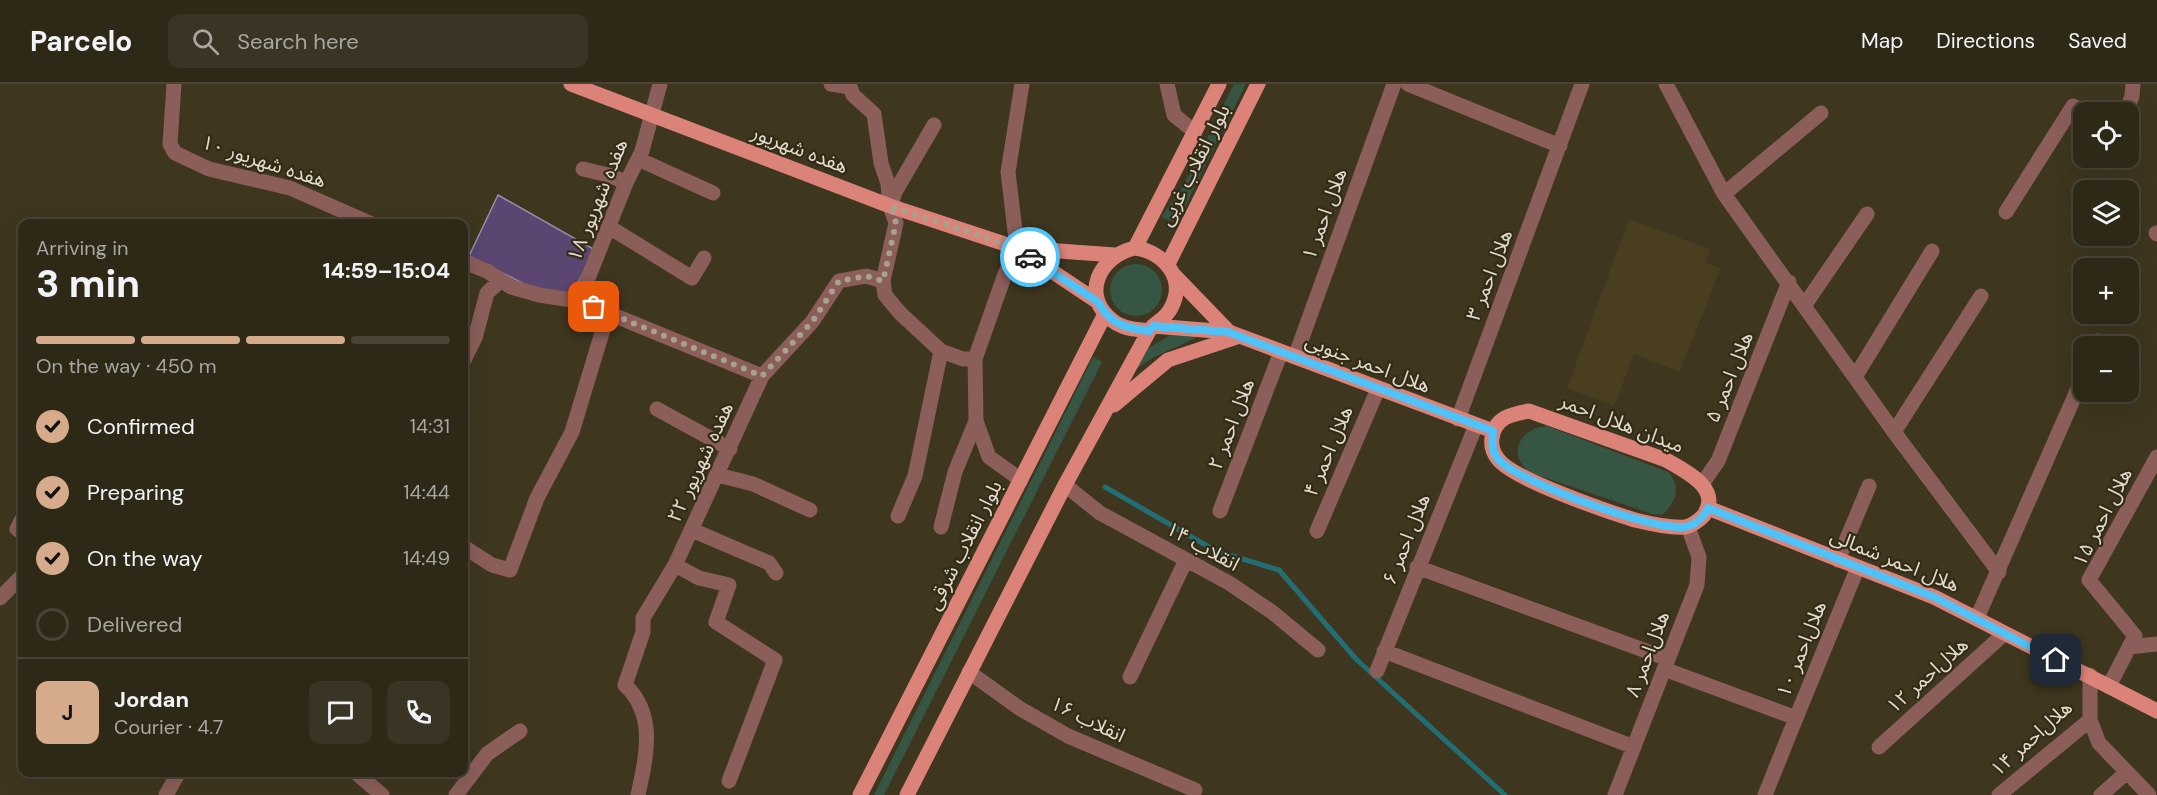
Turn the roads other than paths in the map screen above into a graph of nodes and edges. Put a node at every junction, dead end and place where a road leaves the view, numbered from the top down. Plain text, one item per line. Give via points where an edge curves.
1 (174, 84) edge
2 (571, 84) edge
3 (660, 84) edge
4 (831, 84) edge
5 (1022, 84) edge
6 (1167, 84) edge
7 (1219, 84) edge
8 (1258, 84) edge
9 (1394, 84) edge
10 (1408, 84) edge
11 (1582, 84) edge
12 (1666, 84) edge
13 (2133, 84) edge
14 (850, 86) edge
15 (2130, 102) edge
16 (2073, 106) edge
17 (651, 114) junction
18 (1821, 114) dead end
19 (934, 125) dead end
20 (1195, 132) junction
21 (1560, 146) junction
22 (638, 159) junction
23 (582, 169) dead end
24 (626, 183) junction
25 (713, 193) dead end
26 (1724, 194) junction
27 (890, 206) junction
28 (2006, 212) dead end
29 (1867, 214) dead end
30 (361, 219) edge
31 (609, 227) junction
32 (1017, 248) junction
33 (1135, 249) junction
34 (1932, 250) dead end
35 (1115, 255) junction
36 (704, 258) dead end
37 (468, 264) edge
38 (1171, 270) junction
39 (501, 280) junction
40 (883, 281) junction
41 (1789, 282) junction
42 (1981, 296) dead end
43 (579, 301) junction
44 (1804, 306) junction
45 (1101, 308) junction
46 (608, 313) junction
47 (1151, 328) junction
48 (1234, 334) junction
49 (941, 351) junction
50 (468, 352) edge
51 (1288, 355) junction
52 (975, 359) junction
53 (762, 376) junction
54 (1856, 377) junction
55 (1378, 389) junction
56 (2073, 400) edge
57 (657, 409) dead end
58 (1107, 410) junction
59 (1458, 419) junction
60 (976, 421) junction
61 (1476, 425) junction
62 (1493, 431) junction
63 (1894, 432) junction
64 (730, 449) junction
65 (2157, 457) edge
66 (718, 476) junction
67 (1021, 480) junction
68 (1702, 484) junction
69 (1065, 485) junction
70 (1869, 486) dead end
71 (1708, 508) junction
72 (810, 510) dead end
73 (1220, 511) dead end
74 (898, 516) dead end
75 (941, 527) dead end
76 (1688, 527) junction
77 (692, 530) junction
78 (1317, 531) dead end
79 (468, 550) edge
80 (1186, 560) junction
81 (1838, 560) junction
82 (675, 565) junction
83 (1417, 567) junction
84 (1858, 567) junction
85 (1999, 572) junction
86 (776, 573) dead end
87 (18, 580) edge
88 (0, 598) edge
89 (1977, 618) junction
90 (2004, 634) junction
91 (2157, 644) edge
92 (2129, 647) junction
93 (1318, 650) dead end
94 (1384, 651) junction
95 (1666, 664) junction
96 (1377, 670) dead end
97 (969, 672) junction
98 (2090, 675) junction
99 (1130, 677) dead end
100 (2109, 686) junction
101 (2157, 711) edge
102 (1796, 718) junction
103 (2090, 720) junction
104 (520, 731) dead end
105 (1634, 747) junction
106 (1879, 747) dead end
107 (2127, 772) junction
108 (176, 777) edge
109 (361, 777) edge
110 (729, 781) dead end
111 (1195, 790) dead end
112 (166, 795) edge
113 (382, 795) edge
114 (456, 795) edge
115 (638, 795) edge
116 (860, 795) edge
117 (907, 795) edge
118 (1615, 795) edge
119 (1765, 795) edge
120 (1999, 795) edge
121 (2101, 795) edge
122 (2149, 795) edge

1 - 30 street, هفده شهریور ۱۰ via 170,144 175,153 209,169 290,188
2 - 17 main road, هفده شهریور
3 - 17 street, هفده شهریور ۱۸
4 - 14 street
5 - 32 street via 1008,172
6 - 20 street via 1174,115
7 - 20 main road, بلوار انقلاب غربی
8 - 38 main road, بلوار انقلاب غربی
9 - 51 street, هلال احمر ۱
10 - 21 street
11 - 21 street, هلال احمر ۳
12 - 26 street
13 - 15 street
14 - 27 street via 874,114
16 - 28 street
17 - 22 street, هفده شهریور ۱۸
17 - 27 main road, هفده شهریور
18 - 26 street
19 - 27 street
20 - 33 main road, بلوار انقلاب غربی
21 - 59 street, هلال احمر ۳
22 - 24 street, هفده شهریور ۱۸
22 - 25 street
23 - 24 street
24 - 31 street, هفده شهریور ۱۸
26 - 41 street
27 - 32 main road, هفده شهریور
27 - 40 street via 896,223
29 - 44 street
31 - 36 street via 692,278
31 - 43 street, هفده شهریور ۱۸
32 - 35 main road, هفده شهریور
32 - 45 main road, هفده شهریور
32 - 52 street
33 - 35 main road
33 - 38 main road via 1159,255
34 - 54 street
35 - 45 main road via 1098,277
37 - 39 street
38 - 47 main road via 1176,286 1172,307
38 - 48 main road, هلال احمر جنوبی
39 - 43 street via 540,295
39 - 50 street via 487,293
40 - 49 street via 885,295
40 - 53 street, هفده شهریور ۲۲ via 866,276 839,281 812,322
41 - 44 street
41 - 68 street, هلال احمر ۵ via 1718,461
42 - 63 street
43 - 46 street
44 - 54 street
45 - 47 main road via 1114,323 1127,328
45 - 67 main road, بلوار انقلاب شرقی
46 - 53 street
46 - 79 street via 573,432 537,498 510,570 492,565
47 - 48 main road, هلال احمر جنوبی
47 - 58 main road
48 - 51 main road, هلال احمر جنوبی
48 - 58 main road via 1168,360
49 - 52 street
49 - 74 street via 915,476
51 - 55 main road, هلال احمر جنوبی
51 - 73 street, هلال احمر ۲
52 - 60 street
53 - 64 street, هفده شهریور ۲۲
54 - 63 street
55 - 59 main road, هلال احمر جنوبی
55 - 78 street, هلال احمر ۴
56 - 85 street
57 - 64 street
58 - 69 main road
59 - 61 main road, هلال احمر جنوبی
60 - 67 street via 988,457
60 - 75 street via 955,472
61 - 62 main road, هلال احمر جنوبی
61 - 83 street, هلال احمر ۶
62 - 68 main road, میدان هلال احمر via 1499,421 1529,411 1666,460
62 - 76 main road via 1491,445 1498,460 1520,475 1635,520
63 - 85 street
64 - 66 street, هفده شهریور ۲۲
65 - 92 street, هلال احمر ۱۵ via 2089,580 2135,636
66 - 72 street via 753,484
66 - 77 street, هفده شهریور ۲۲
67 - 116 main road, بلوار انقلاب شرقی
68 - 71 main road via 1708,493
69 - 80 street, انقلاب ۱۴ via 1100,513
69 - 97 main road
70 - 81 street
71 - 76 main road via 1702,518
71 - 81 main road, هلال احمر شمالی
76 - 95 street, هلال‌احمر ۸ via 1699,557 1696,585
77 - 82 street, هفده شهریور ۲۲
77 - 86 street via 770,563
80 - 93 street, انقلاب ۱۴ via 1272,612
80 - 99 street
81 - 84 main road, هلال احمر شمالی
82 - 110 street via 699,578 729,585 716,622 775,660
82 - 115 street, هفده شهریور ۲۲ via 643,618 643,633 625,685 644,711 647,735
83 - 94 street, هلال احمر ۶
83 - 95 street, هلال‌احمر ۱۰
84 - 89 main road, هلال احمر شمالی
84 - 102 street, هلال‌احمر ۱۰
85 - 89 street
87 - 88 street
89 - 90 main road, هلال احمر شمالی
90 - 98 main road, هلال احمر شمالی
90 - 106 street, هلال‌احمر ۱۲
91 - 92 street
92 - 100 street
94 - 96 street, هلال احمر ۶
94 - 105 street
95 - 102 street, هلال‌احمر ۱۰
95 - 105 street, هلال‌احمر ۸
97 - 111 street, انقلاب ۱۶ via 1019,708 1068,736
97 - 117 main road
98 - 100 main road, هلال احمر شمالی
98 - 103 street, هلال‌احمر ۱۴
100 - 101 main road, هلال احمر شمالی
102 - 119 street
103 - 107 street via 2099,743
103 - 120 street, هلال‌احمر ۱۴
104 - 114 street via 487,754
105 - 118 street, هلال‌احمر ۸
107 - 121 street
107 - 122 street
108 - 112 street
109 - 113 street

